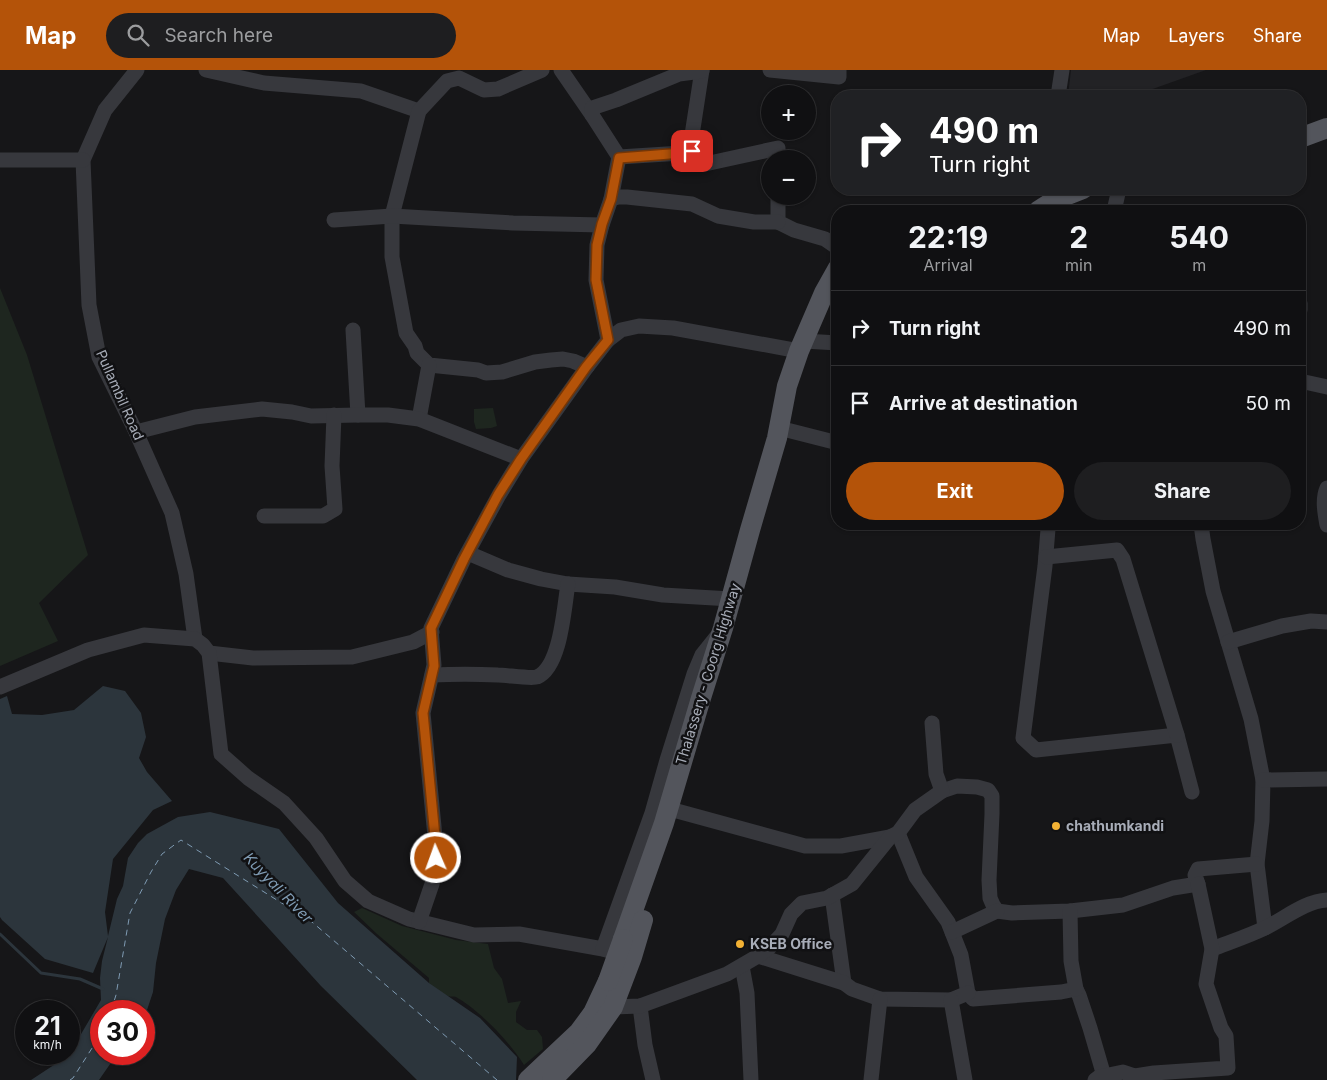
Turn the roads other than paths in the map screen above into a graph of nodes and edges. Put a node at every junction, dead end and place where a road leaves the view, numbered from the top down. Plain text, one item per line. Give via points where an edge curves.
1 (137, 70) edge
2 (206, 70) edge
3 (542, 70) edge
4 (561, 70) edge
5 (770, 70) edge
6 (839, 70) edge
7 (1062, 70) edge
8 (702, 71) edge
9 (458, 74) edge
10 (1059, 90) edge
11 (419, 111) junction
12 (592, 115) junction
13 (1327, 128) edge
14 (1306, 136) edge
15 (692, 151) junction
16 (761, 152) edge
17 (619, 158) junction
18 (0, 160) edge
19 (83, 160) junction
20 (1054, 195) edge
21 (611, 199) junction
22 (778, 205) edge
23 (1044, 205) edge
24 (392, 216) junction
25 (334, 220) dead end
26 (778, 222) junction
27 (602, 224) junction
28 (831, 243) edge
29 (831, 279) edge
30 (353, 330) dead end
31 (608, 340) junction
32 (831, 344) edge
33 (801, 346) junction
34 (429, 364) junction
35 (586, 367) junction
36 (1306, 382) edge
37 (1327, 387) edge
38 (334, 415) junction
39 (358, 415) junction
40 (419, 419) junction
41 (779, 428) junction
42 (136, 432) junction
43 (831, 441) edge
44 (521, 459) junction
45 (1327, 488) edge
46 (264, 516) dead end
47 (1327, 525) edge
48 (1048, 530) edge
49 (1202, 530) edge
50 (468, 553) junction
51 (1046, 557) junction
52 (568, 584) junction
53 (731, 599) junction
54 (1327, 622) edge
55 (723, 628) junction
56 (432, 632) junction
57 (195, 639) junction
58 (1228, 642) junction
59 (209, 653) junction
60 (710, 671) junction
61 (432, 675) junction
62 (0, 687) edge
63 (932, 723) dead end
64 (1177, 735) junction
65 (1327, 779) edge
66 (1263, 780) junction
67 (942, 791) junction
68 (1192, 792) dead end
69 (677, 811) junction
70 (894, 835) junction
71 (1257, 864) junction
72 (1198, 884) junction
73 (832, 895) junction
74 (1327, 900) edge
75 (996, 911) junction
76 (1070, 911) junction
77 (419, 922) junction
78 (1265, 928) junction
79 (952, 932) junction
80 (603, 949) junction
81 (1212, 949) junction
82 (758, 956) junction
83 (632, 957) junction
84 (742, 966) junction
85 (844, 984) junction
86 (1076, 989) junction
87 (968, 993) junction
88 (880, 999) junction
89 (951, 1000) junction
90 (640, 1006) junction
91 (613, 1007) junction
92 (549, 1072) edge
93 (1232, 1074) edge
94 (1099, 1078) edge
95 (528, 1080) edge
96 (653, 1080) edge
97 (751, 1080) edge
98 (871, 1080) edge
99 (965, 1080) edge

1 - 19 street, Pullambil Road via 106,110
2 - 11 street via 264,83 361,91
3 - 9 street via 498,89 484,90
4 - 12 street
5 - 6 street via 840,77
7 - 10 street
8 - 12 street via 679,74 592,108
8 - 15 street
9 - 11 street
11 - 24 street
12 - 17 street
13 - 14 main road
15 - 16 street via 696,162 705,164
15 - 17 street
17 - 21 street
18 - 19 street
19 - 42 street, Pullambil Road via 89,306 100,358
20 - 23 main road
21 - 26 street via 627,197 692,204 718,216
21 - 27 street
22 - 26 street
24 - 25 street
24 - 27 street
24 - 34 street via 392,257 406,333 417,353
26 - 28 street
27 - 31 street via 597,245 596,280
29 - 33 main road, Thalassery - Coorg Highway
30 - 39 street
31 - 33 street via 621,330 638,326
31 - 35 street
32 - 33 street
33 - 41 main road, Thalassery - Coorg Highway via 787,386
34 - 35 street via 486,373 563,359
34 - 40 street
35 - 44 street
36 - 37 street
38 - 39 street
38 - 42 street via 311,416 262,409 195,417
38 - 46 street via 332,466 335,510 323,516
39 - 40 street
40 - 44 street
41 - 43 street
41 - 53 main road, Thalassery - Coorg Highway
42 - 57 street, Pullambil Road via 172,513 186,574
44 - 50 street
45 - 47 street
48 - 51 street
49 - 58 street via 1213,591
50 - 52 street via 508,570
50 - 56 street via 431,628
51 - 64 street via 1117,550 1123,559
51 - 64 street via 1024,738 1036,750
52 - 53 street
52 - 61 street via 556,652 547,669 536,677
53 - 55 main road, Thalassery - Coorg Highway
54 - 58 street via 1282,626
55 - 60 main road, Thalassery - Coorg Highway
55 - 80 street via 702,655 694,674 652,813
56 - 59 street via 413,642 352,656 253,658
56 - 61 street
57 - 59 street
57 - 62 street via 144,635 88,650
58 - 66 street via 1251,719
59 - 77 street via 221,754 284,803 316,838 345,882 368,901
60 - 69 main road via 710,701
60 - 92 main road, Thalassery - Coorg Highway, bridge via 664,823 608,981 593,1013
61 - 77 street via 423,713 436,868
63 - 67 street via 936,774
64 - 68 street
65 - 66 street
66 - 71 street
67 - 70 street via 915,810
67 - 75 street via 957,786 976,787 988,790 992,796 989,880 990,898
69 - 70 street via 805,846 840,846
69 - 83 main road
70 - 73 street via 852,884
70 - 79 street via 916,877
71 - 72 street via 1198,869 1195,875
71 - 78 street
72 - 76 street via 1173,888 1123,905
72 - 81 street
73 - 82 street via 802,903 791,914 782,934
73 - 85 street
74 - 78 street via 1309,904
75 - 76 street
75 - 79 street
76 - 86 street
77 - 80 street via 474,935 519,934
78 - 81 street
79 - 87 street via 961,955
80 - 83 street
81 - 93 street via 1206,984 1226,1036
82 - 84 street
82 - 85 street
83 - 91 main road
84 - 90 street
84 - 97 street via 748,993
85 - 88 street
86 - 87 street via 974,999
86 - 94 street via 1090,1028
87 - 89 street
88 - 89 street
88 - 98 street
89 - 99 street
90 - 91 street
90 - 96 street
91 - 92 main road via 587,1044
92 - 95 main road
93 - 94 street via 1154,1073 1135,1076 1123,1072

